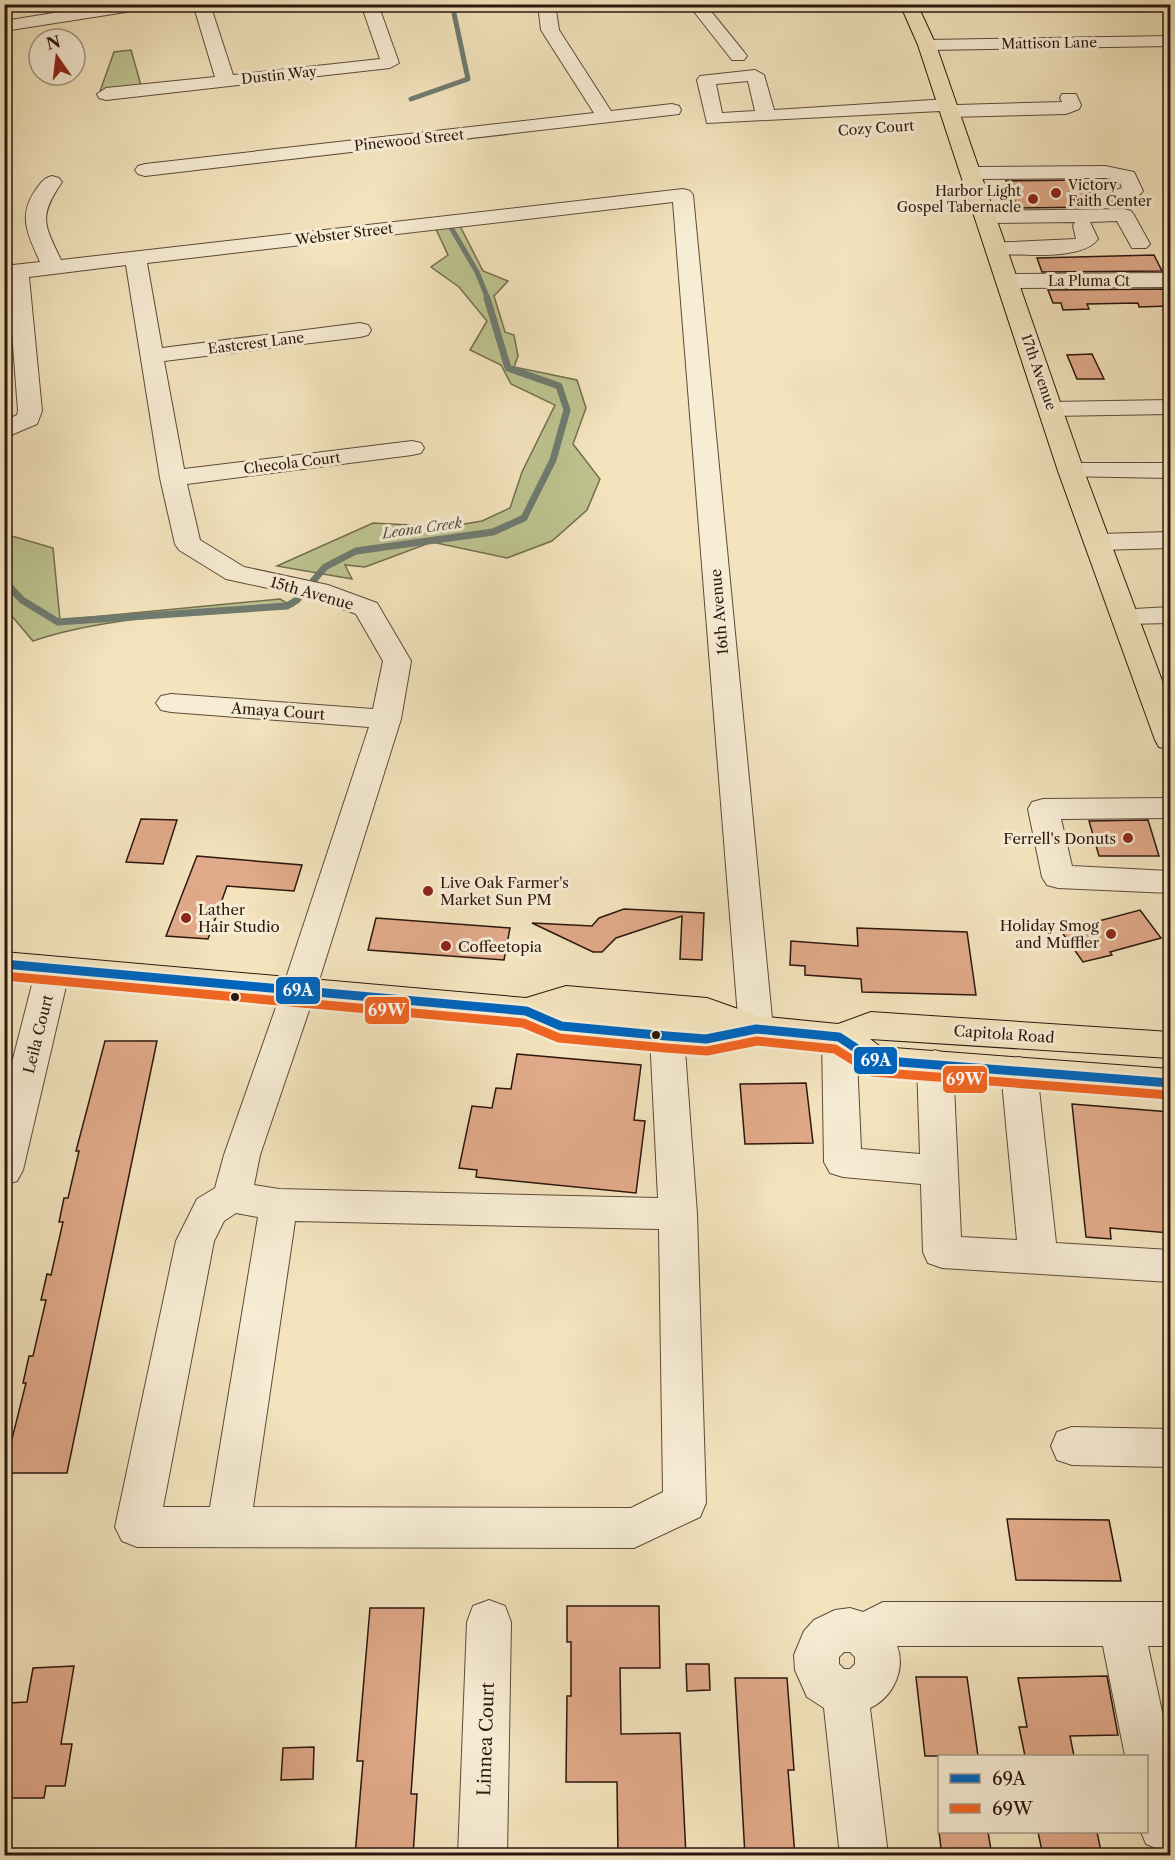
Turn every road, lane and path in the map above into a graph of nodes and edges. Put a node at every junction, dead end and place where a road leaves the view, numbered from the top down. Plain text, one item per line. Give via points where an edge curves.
1 (145, 4) edge
2 (201, 4) edge
3 (369, 4) edge
4 (546, 4) edge
5 (696, 4) edge
6 (908, 4) edge
7 (4, 26) edge
8 (1170, 41) edge
9 (927, 45) junction
10 (738, 56) dead end
11 (226, 81) junction
12 (106, 94) dead end
13 (1069, 98) dead end
14 (672, 110) dead end
15 (950, 113) junction
16 (766, 116) dead end
17 (606, 118) junction
18 (839, 130) dead end
19 (145, 170) dead end
20 (971, 173) junction
21 (52, 182) dead end
22 (683, 195) joint
23 (1124, 215) junction
24 (986, 217) junction
25 (1083, 226) dead end
26 (1139, 244) dead end
27 (996, 248) junction
28 (135, 258) junction
29 (53, 267) junction
30 (11, 272) edge
31 (1170, 280) edge
32 (1007, 281) junction
33 (360, 330) dead end
34 (153, 356) junction
35 (1170, 406) edge
36 (1051, 409) junction
37 (4, 431) edge
38 (412, 448) dead end
39 (1071, 471) junction
40 (1170, 471) edge
41 (173, 478) junction
42 (1170, 540) edge
43 (1099, 542) junction
44 (1170, 615) edge
45 (1126, 616) junction
46 (1164, 700) edge
47 (171, 703) dead end
48 (386, 718) junction
49 (1170, 740) edge
50 (1170, 808) edge
51 (1170, 882) edge
52 (4, 964) edge
53 (53, 969) junction
54 (298, 990) junction
55 (526, 1011) junction
56 (756, 1029) junction
57 (668, 1036) junction
58 (839, 1037) junction
59 (1170, 1045) edge
60 (935, 1064) junction
61 (1019, 1071) junction
62 (1170, 1083) edge
63 (4, 1170) edge
64 (939, 1172) junction
65 (232, 1197) junction
66 (279, 1205) junction
67 (678, 1214) junction
68 (1038, 1258) junction
69 (1170, 1266) edge
70 (1072, 1446) dead end
71 (1170, 1448) edge
72 (228, 1527) junction
73 (489, 1622) dead end
74 (1121, 1624) junction
75 (1170, 1624) edge
76 (1147, 1755) edge
77 (1148, 1758) edge
78 (1162, 1827) dead end
79 (482, 1856) edge
80 (864, 1856) edge

1 - 7 street
2 - 11 street
3 - 11 street, Dustin Way via 390,63
4 - 17 street via 550,30
5 - 10 street
6 - 9 main road, 17th Avenue
8 - 9 street, Mattison Lane
9 - 15 main road, 17th Avenue
11 - 12 street, Dustin Way
13 - 15 street via 1072,105 1066,108
14 - 17 street, Pinewood Street
15 - 16 street
15 - 18 street, Cozy Court
15 - 20 main road, 17th Avenue
17 - 19 street, Pinewood Street
20 - 23 street via 1109,179
20 - 24 main road, 17th Avenue
21 - 29 street via 37,201 32,217
22 - 28 street, Webster Street
22 - 56 street, 16th Avenue
23 - 24 street
23 - 26 street
24 - 27 main road, 17th Avenue
25 - 27 street via 1087,239 1072,247
27 - 32 main road, 17th Avenue
28 - 29 street, Webster Street
28 - 34 street, 15th Avenue
29 - 30 street, Webster Street
30 - 37 street via 30,411 28,419
31 - 32 street, La Pluma Ct
32 - 36 main road, 17th Avenue
33 - 34 street, Eastcrest Lane
34 - 41 street, 15th Avenue
35 - 36 street
36 - 39 main road, 17th Avenue
38 - 41 street, Checola Court
39 - 40 street
39 - 43 main road, 17th Avenue
41 - 48 street, 15th Avenue via 188,544 235,573 318,591 367,609 397,661
42 - 43 street
43 - 45 main road, 17th Avenue
44 - 45 street
45 - 46 main road, 17th Avenue
46 - 49 main road, 17th Avenue
47 - 48 street, Amaya Court
48 - 54 street, 15th Avenue
50 - 51 street via 1043,809 1058,877
52 - 53 main road, Capitola Road
53 - 54 main road, Capitola Road
53 - 63 street, Leila Court
54 - 55 main road, Capitola Road
54 - 65 street, 15th Avenue via 242,1155
55 - 56 main road, Capitola Road via 567,999 707,1011
55 - 57 main road, Capitola Road via 561,1026
56 - 57 main road, Capitola Road via 706,1039
56 - 58 main road, Capitola Road
57 - 67 street
58 - 59 main road, Capitola Road via 871,1025
58 - 60 main road, Capitola Road via 874,1060
58 - 64 street via 843,1162
60 - 61 main road, Capitola Road
60 - 64 street
61 - 62 main road, Capitola Road
61 - 68 street
64 - 68 street via 942,1252
65 - 66 street
65 - 72 street via 210,1210 195,1241 137,1527
66 - 67 street
66 - 72 street
67 - 72 street via 685,1503 633,1528
68 - 69 street
70 - 71 street
73 - 79 street, Linnea Court
74 - 75 street
74 - 76 street
74 - 80 street via 883,1624 867,1640 859,1634 839,1631 822,1641 816,1660 823,1679 845,1692
77 - 78 street

